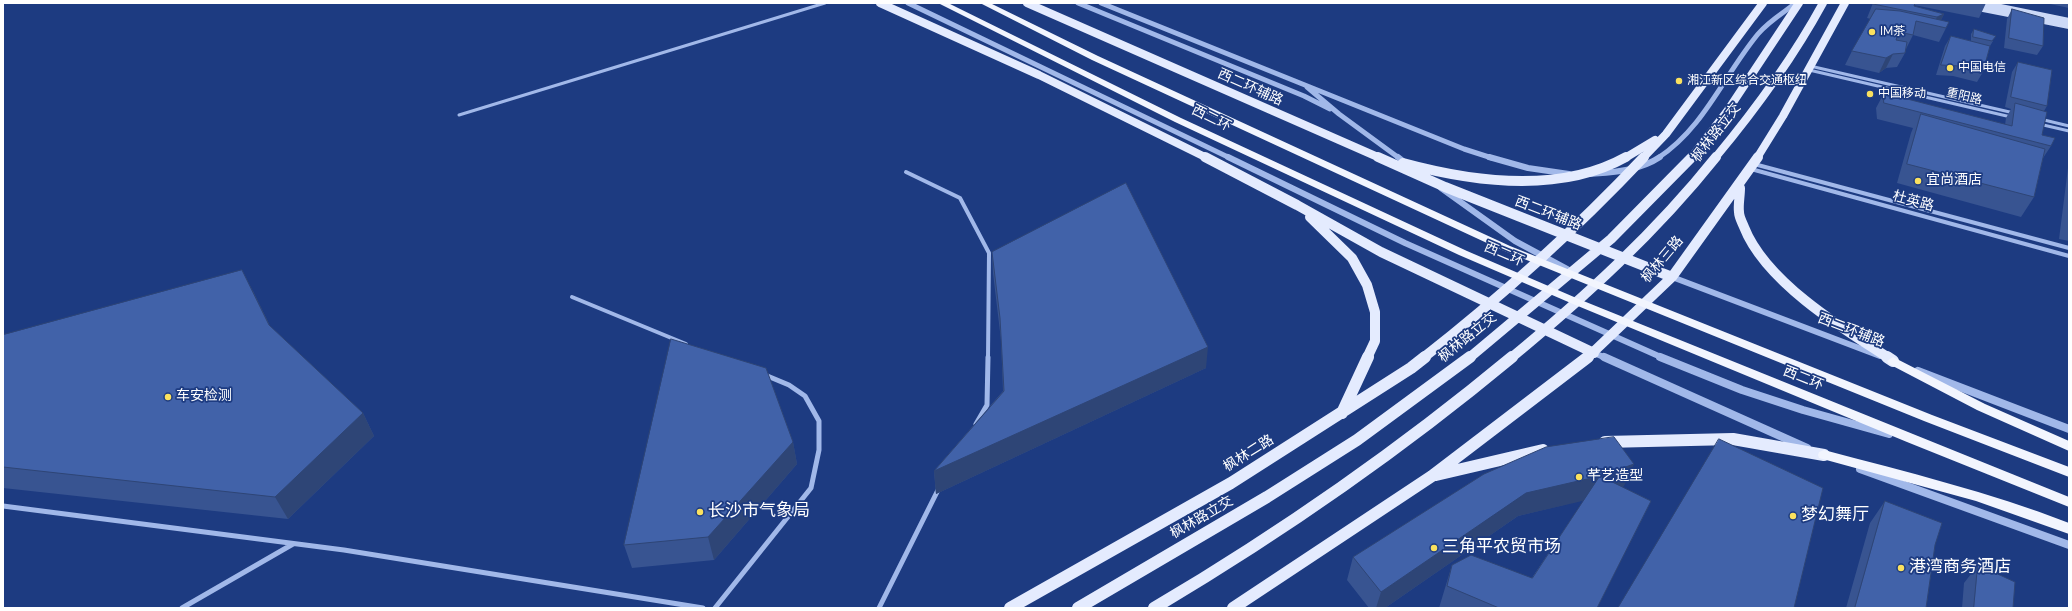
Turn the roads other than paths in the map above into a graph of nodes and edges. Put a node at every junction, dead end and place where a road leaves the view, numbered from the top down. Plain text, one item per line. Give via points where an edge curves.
1 (825, 3) edge
2 (880, 3) edge
3 (908, 3) edge
4 (942, 3) edge
5 (984, 3) edge
6 (1027, 3) edge
7 (1078, 3) edge
8 (1101, 3) edge
9 (1763, 3) edge
10 (1796, 3) edge
11 (1799, 3) edge
12 (1823, 3) edge
13 (1845, 3) edge
14 (1981, 3) edge
15 (1966, 6) dead end
16 (2069, 21) edge
17 (2069, 26) edge
18 (1809, 68) junction
19 (1302, 83) junction
20 (1339, 114) junction
21 (2016, 114) edge
22 (459, 115) dead end
23 (2016, 118) edge
24 (2038, 119) edge
25 (2031, 122) edge
26 (2069, 126) edge
27 (2069, 131) edge
28 (1666, 134) junction
29 (1360, 149) junction
30 (1752, 167) junction
31 (906, 172) dead end
32 (1741, 184) junction
33 (1297, 205) junction
34 (1565, 235) junction
35 (2069, 248) edge
36 (2069, 256) edge
37 (1672, 277) junction
38 (1599, 286) junction
39 (572, 297) dead end
40 (1488, 304) junction
41 (688, 345) edge
42 (1594, 353) junction
43 (1893, 361) junction
44 (761, 374) edge
45 (1342, 414) junction
46 (2069, 429) edge
47 (972, 432) edge
48 (1911, 439) junction
49 (1589, 442) edge
50 (2069, 446) edge
51 (1556, 448) edge
52 (1824, 455) junction
53 (2069, 472) edge
54 (1432, 476) junction
55 (940, 487) edge
56 (2069, 502) edge
57 (3, 506) edge
58 (2064, 526) edge
59 (293, 544) junction
60 (2069, 545) edge
61 (182, 608) edge
62 (703, 608) edge
63 (715, 608) edge
64 (880, 608) edge
65 (1010, 608) edge
66 (1078, 608) edge
67 (1154, 608) edge
68 (1233, 608) edge

1 - 22 street
2 - 33 main road via 1102,105
3 - 48 street via 1405,243 1642,350 1742,390 1803,410
4 - 48 highway, 西二环 via 1299,178 1470,256
5 - 38 highway, 西二环 via 1095,58 1413,206
6 - 29 main road, 西二环辅路 via 1238,98
7 - 20 street via 1304,96
8 - 19 street
9 - 28 main road
10 - 19 street via 1758,33 1707,110 1669,154 1654,163 1623,172 1550,172 1497,161
11 - 66 main road, 枫林路立交 via 1698,151 1611,239 1481,348 1357,440 1267,497
12 - 67 main road, 枫林路立交 via 1810,29 1716,161 1674,209 1602,280 1502,368 1399,447 1280,529
13 - 18 main road, 枫林三路
14 - 16 main road
15 - 17 main road
18 - 21 street, 重阳路
18 - 23 street, 重阳路
18 - 30 main road, 枫林三路
19 - 20 street
20 - 38 street via 1492,225 1551,262
24 - 26 street
25 - 27 street
28 - 29 main road via 1594,172 1530,179 1454,174 1412,166
28 - 34 main road via 1596,208
29 - 34 main road, 西二环辅路 via 1445,187
30 - 32 main road, 枫林三路
30 - 35 street, 杜英路
30 - 36 street, 杜英路
31 - 47 street via 960,198 989,253 987,404
32 - 37 main road, 枫林三路
32 - 43 main road via 1737,196 1744,229 1775,272 1830,320
33 - 40 main road via 1381,252
33 - 45 main road via 1352,258 1366,285 1375,312 1375,341
34 - 37 main road, 西二环辅路
34 - 40 main road
37 - 42 main road, 枫林三路
37 - 43 street, 西二环辅路
38 - 53 highway, 西二环
39 - 41 street
40 - 42 main road
40 - 45 main road, 枫林二路 via 1411,368
42 - 52 street
42 - 54 main road, 枫林三路
43 - 46 street, 西二环辅路
43 - 50 highway via 1981,407
44 - 63 street via 790,385 805,396 819,421 819,450 811,488
45 - 65 main road, 枫林二路 via 1231,483
48 - 56 highway, 西二环
49 - 52 main road via 1733,440
51 - 54 main road
52 - 58 highway via 1956,490
52 - 60 street
54 - 68 main road
55 - 64 street
57 - 59 street
59 - 61 street
59 - 62 street via 352,551

